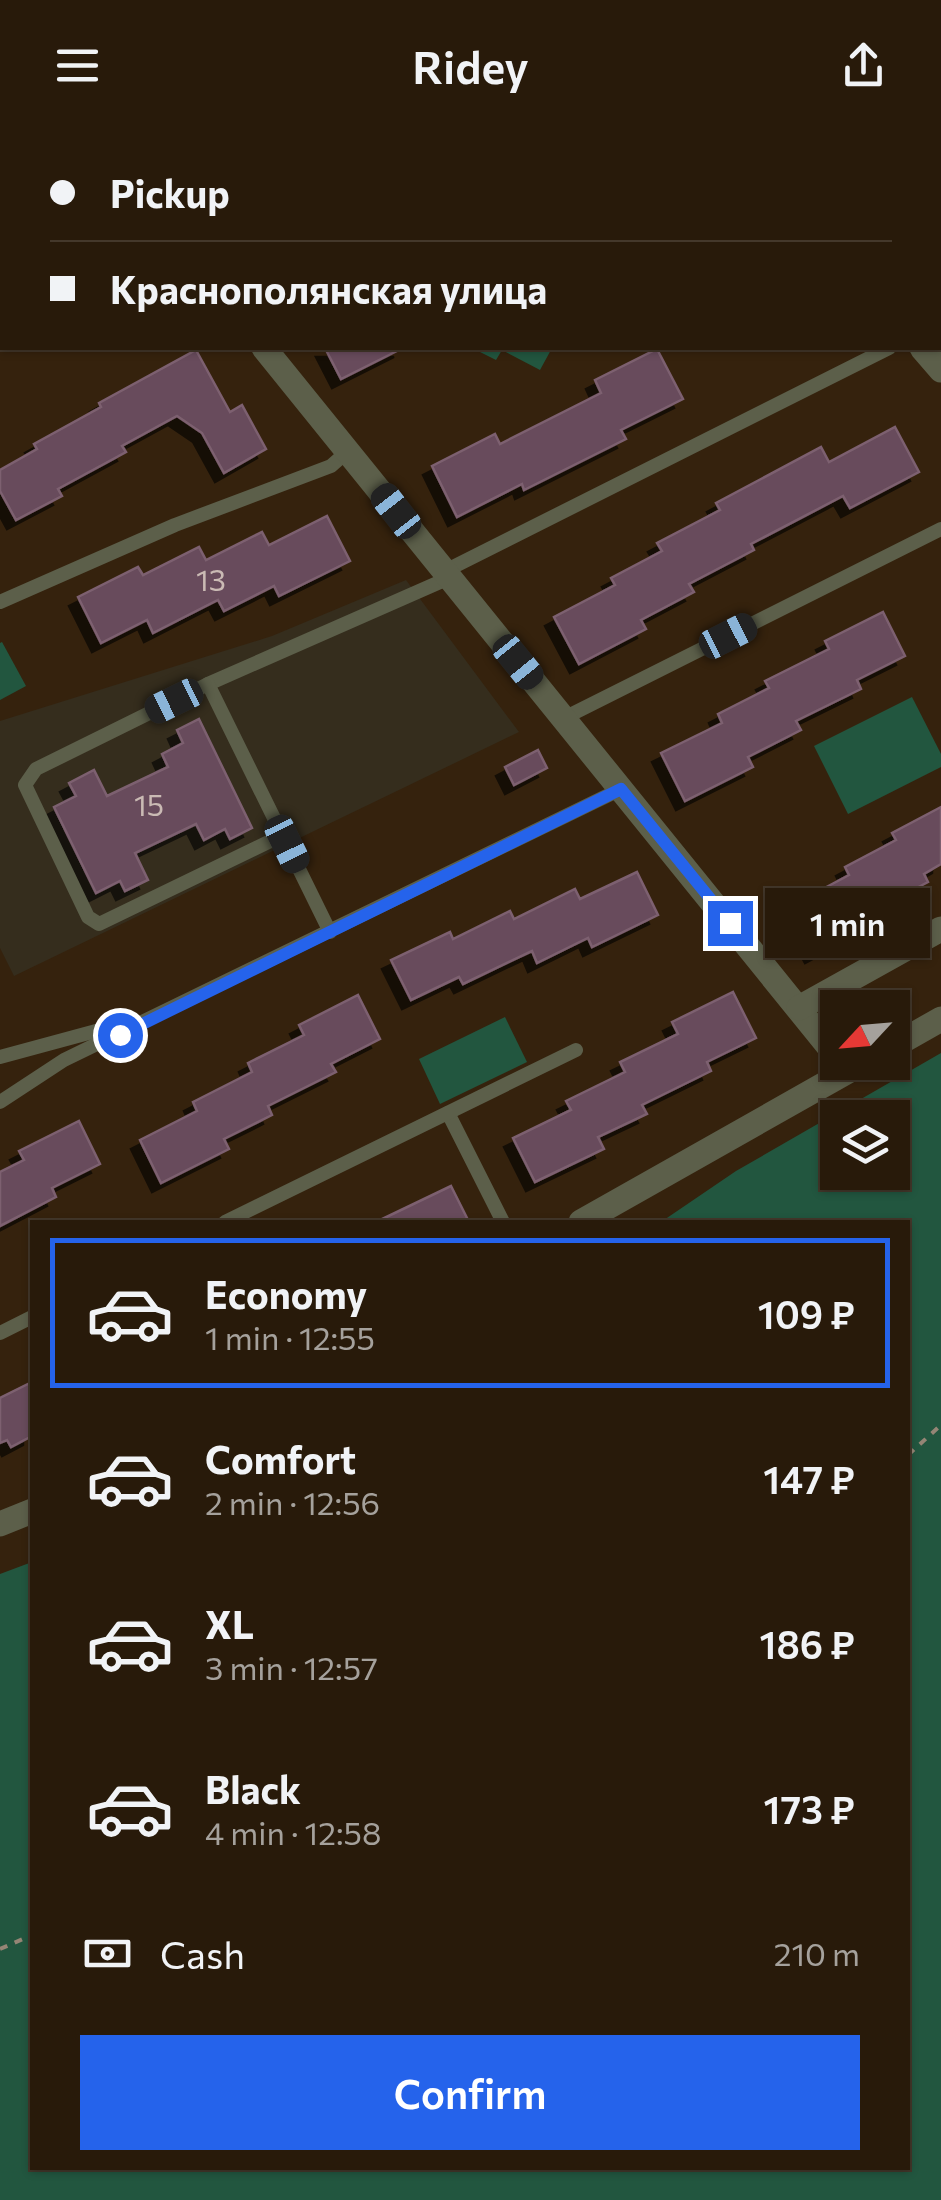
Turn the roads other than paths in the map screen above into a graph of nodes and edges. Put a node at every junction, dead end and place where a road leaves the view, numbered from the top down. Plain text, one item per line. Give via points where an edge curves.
1 (266, 350) edge
2 (885, 350) edge
3 (924, 350) edge
4 (941, 370) edge
5 (348, 451) junction
6 (941, 528) edge
7 (446, 575) junction
8 (0, 602) edge
9 (208, 684) junction
10 (564, 718) junction
11 (621, 789) junction
12 (283, 835) junction
13 (941, 929) edge
14 (330, 932) junction
15 (799, 1008) junction
16 (168, 1012) junction
17 (941, 1019) edge
18 (820, 1032) edge
19 (910, 1036) edge
20 (576, 1050) dead end
21 (0, 1058) edge
22 (821, 1080) edge
23 (0, 1102) edge
24 (448, 1113) junction
25 (228, 1220) edge
26 (502, 1220) edge
27 (585, 1220) edge
28 (30, 1318) edge
29 (0, 1333) edge
30 (30, 1512) edge
31 (0, 1524) edge

1 - 5 street
2 - 7 lane
3 - 4 street
5 - 7 street
5 - 8 lane via 331,466
6 - 10 lane
7 - 9 lane
7 - 10 street
9 - 12 lane
9 - 12 lane via 28,776 28,795 88,917 100,924
10 - 11 street
11 - 14 lane
11 - 15 street
12 - 14 lane
13 - 15 street
14 - 16 lane
15 - 18 street
16 - 21 lane
16 - 23 lane via 52,1066
17 - 19 street
20 - 24 lane
22 - 27 street
24 - 25 lane
24 - 26 lane
28 - 29 lane
30 - 31 street

